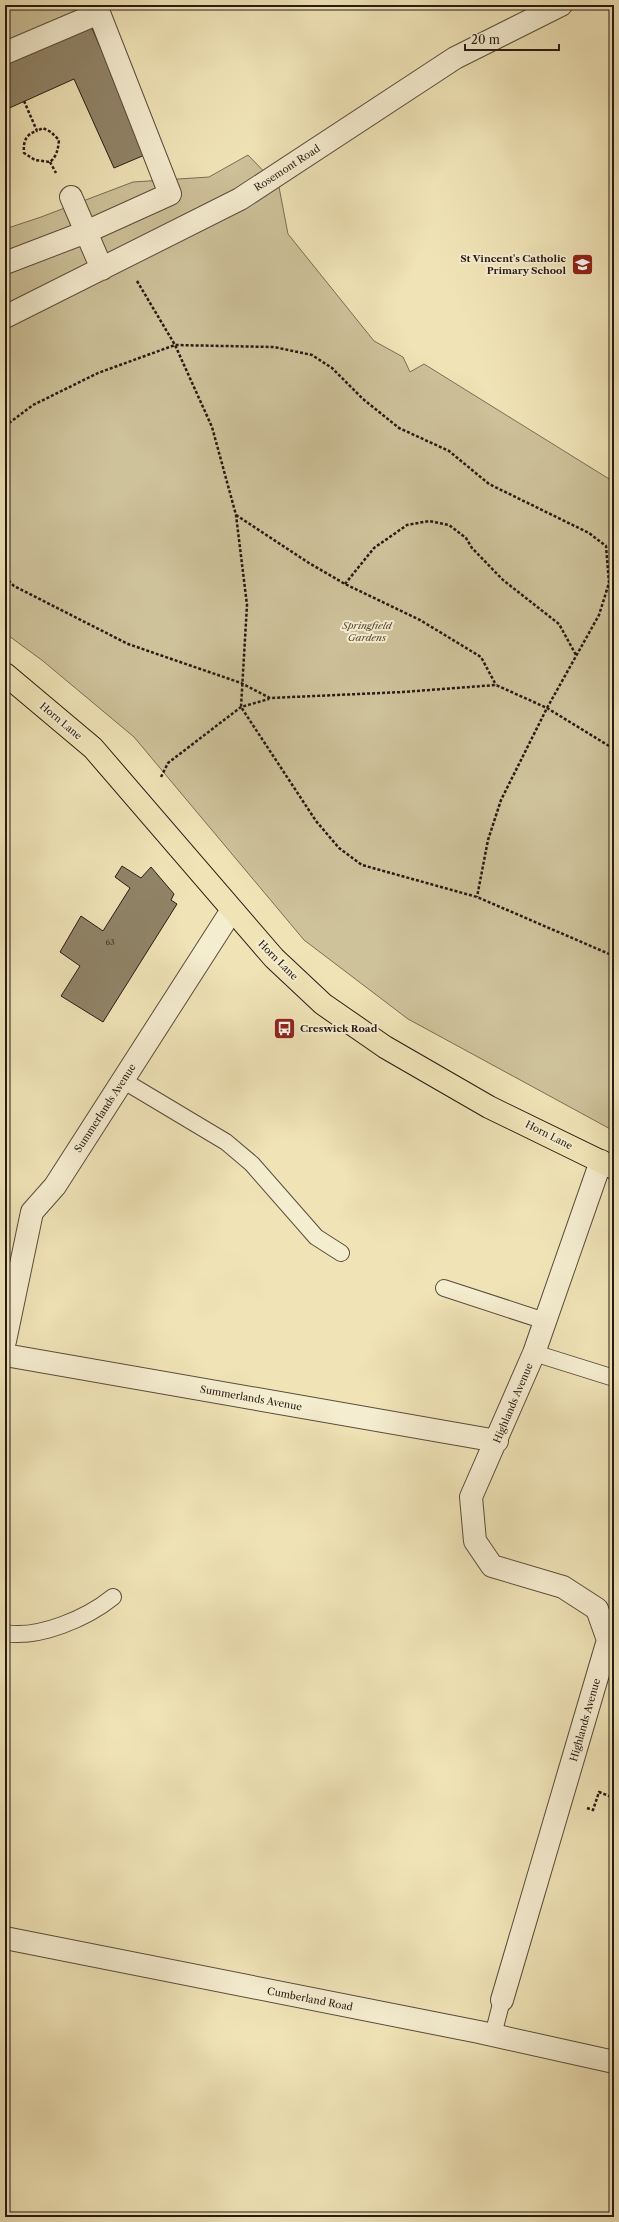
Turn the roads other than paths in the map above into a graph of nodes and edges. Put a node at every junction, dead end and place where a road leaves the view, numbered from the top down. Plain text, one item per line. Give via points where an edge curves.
1 (561, 5) edge
2 (5, 53) edge
3 (70, 197) dead end
4 (86, 232) junction
5 (5, 263) edge
6 (102, 268) junction
7 (5, 317) edge
8 (5, 674) edge
9 (232, 910) junction
10 (124, 1081) junction
11 (608, 1165) edge
12 (341, 1253) dead end
13 (444, 1288) dead end
14 (545, 1321) junction
15 (5, 1341) edge
16 (534, 1353) junction
17 (5, 1355) edge
18 (614, 1378) edge
19 (497, 1441) junction
20 (113, 1597) dead end
21 (5, 1633) edge
22 (5, 1938) edge
23 (502, 2000) joint
24 (493, 2035) junction
25 (614, 2062) edge

1 - 6 street, Rosemont Road via 455,58 240,199
2 - 4 street via 99,13 170,194
3 - 4 street
4 - 5 street
4 - 6 street
6 - 7 street, Rosemont Road
8 - 9 main road, Horn Lane via 93,748
9 - 10 street, Summerlands Avenue
9 - 11 main road, Horn Lane via 274,958 323,1004 385,1047 489,1107
10 - 12 lane via 226,1142 252,1164 316,1237
10 - 15 street, Summerlands Avenue via 55,1186 32,1212
11 - 14 street, Highlands Avenue
13 - 14 lane
14 - 16 street, Highlands Avenue
16 - 18 lane
16 - 19 street, Highlands Avenue
17 - 19 street, Summerlands Avenue
19 - 23 street, Highlands Avenue via 471,1497 475,1541 492,1566 563,1587 598,1609 608,1640
20 - 21 lane via 98,1610 76,1621 30,1632
22 - 24 street, Cumberland Road
23 - 24 lane, Highlands Avenue
24 - 25 street, Cumberland Road

